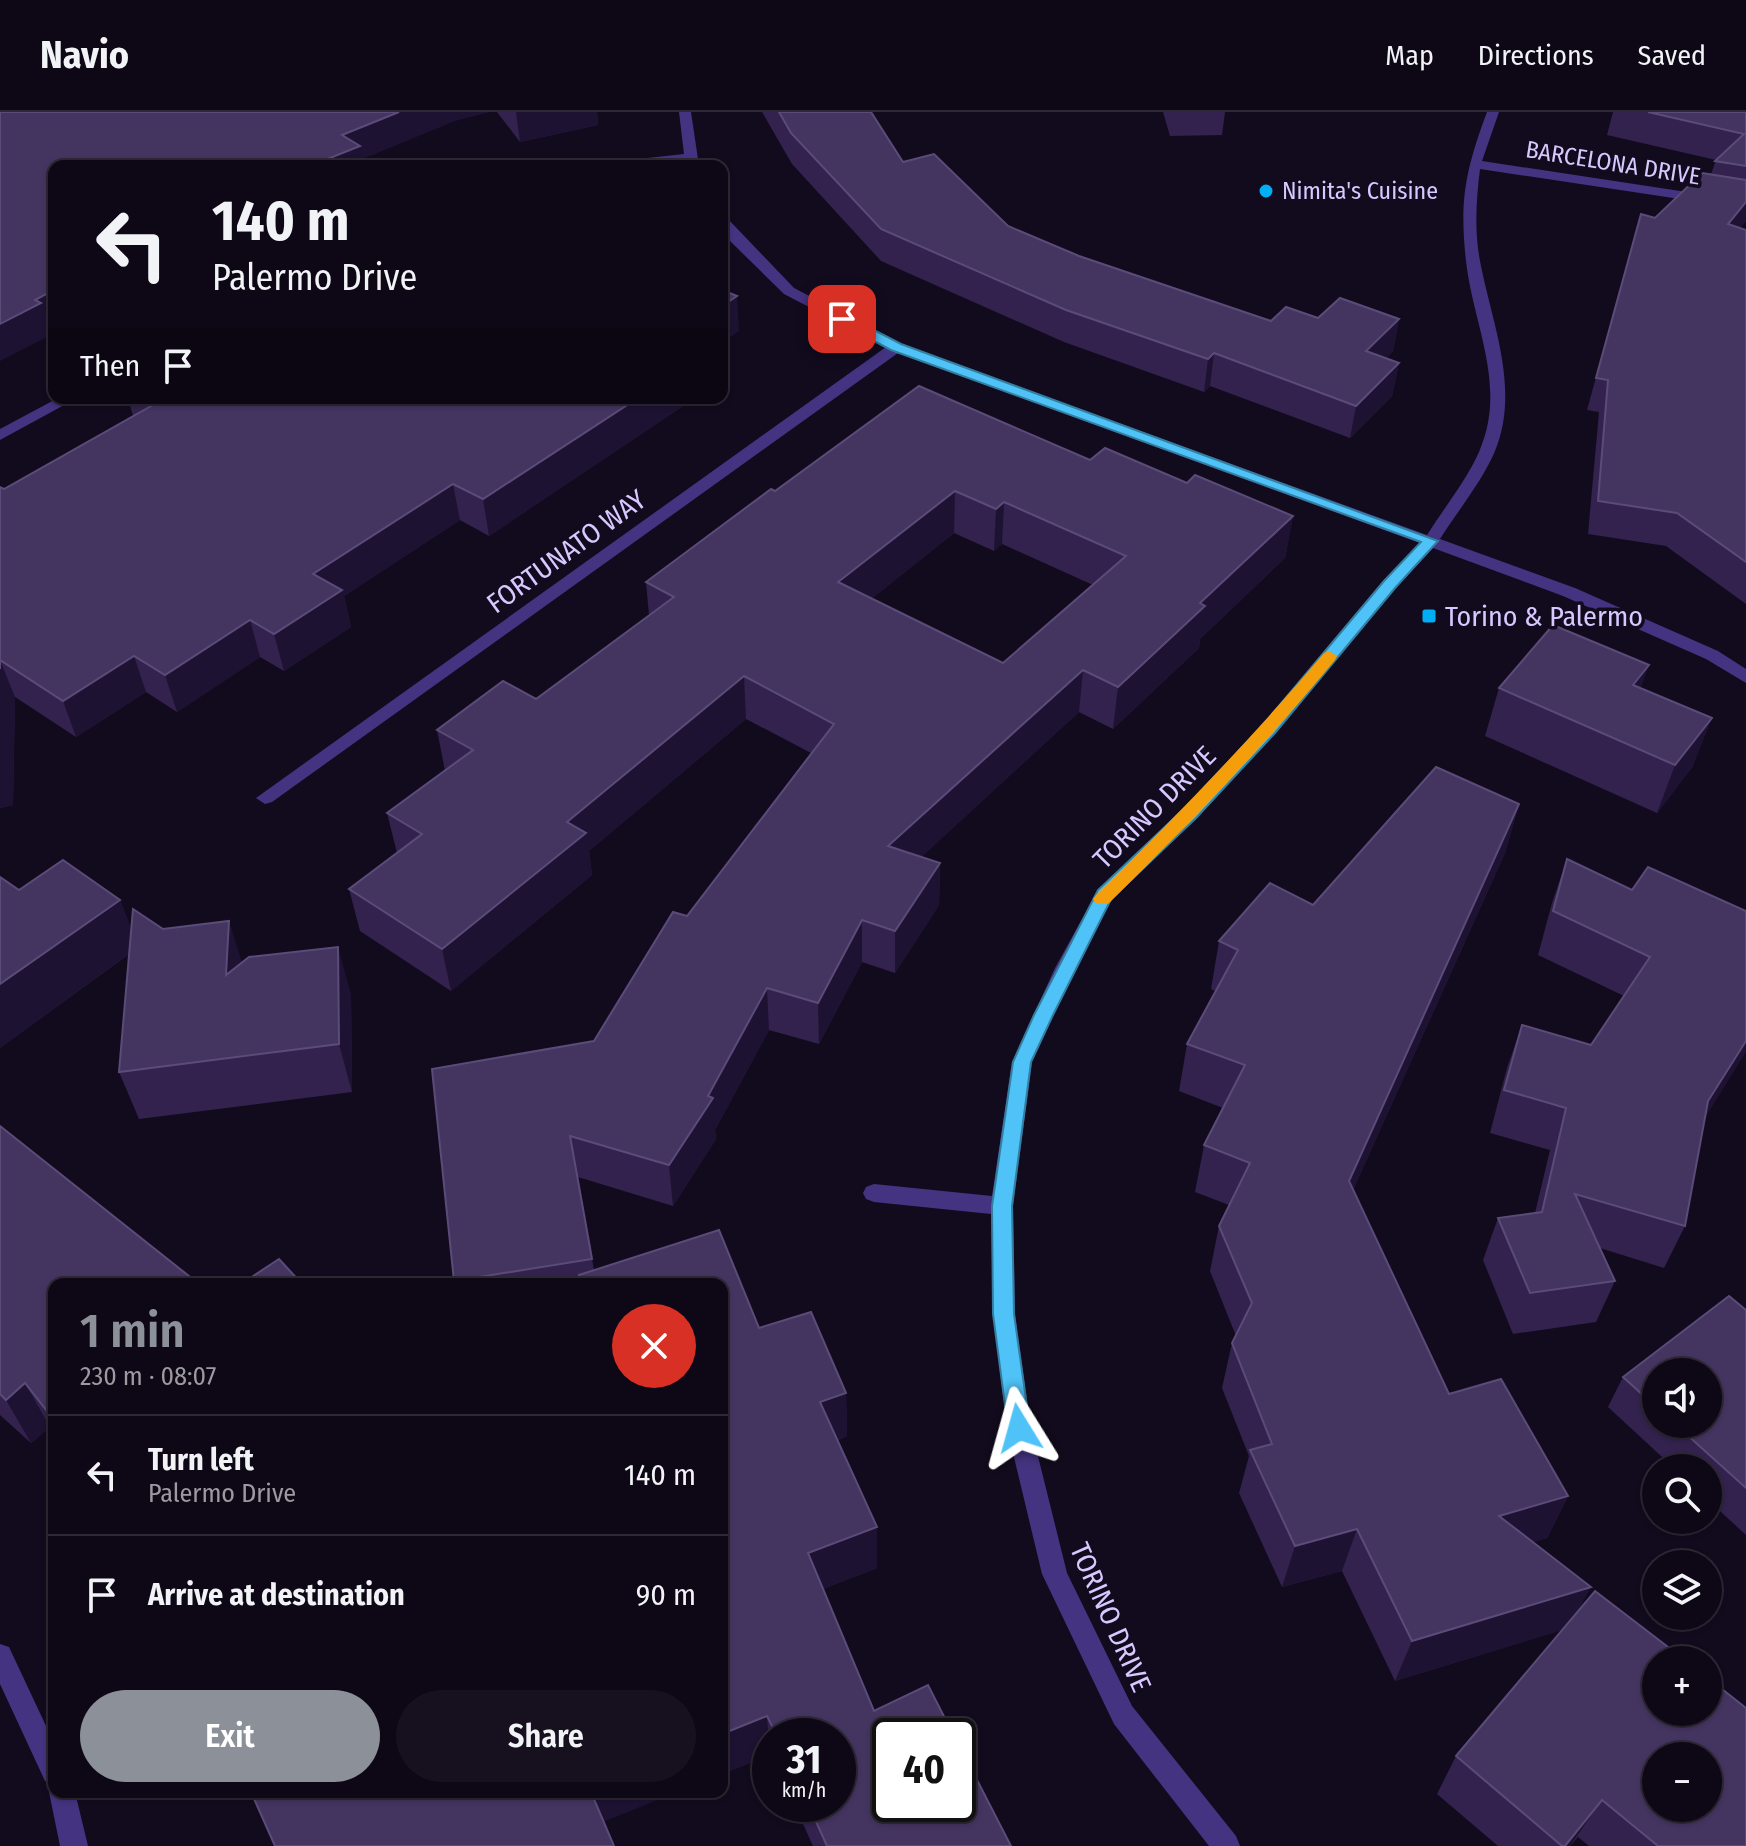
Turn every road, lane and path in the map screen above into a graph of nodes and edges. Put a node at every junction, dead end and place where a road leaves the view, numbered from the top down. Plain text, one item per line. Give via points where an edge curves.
1 (685, 112) edge
2 (1493, 112) edge
3 (690, 160) edge
4 (1474, 164) junction
5 (1746, 205) edge
6 (728, 229) edge
7 (896, 347) junction
8 (58, 404) edge
9 (0, 435) edge
10 (1431, 541) junction
11 (1746, 677) edge
12 (265, 798) dead end
13 (874, 1193) dead end
14 (1002, 1206) junction
15 (0, 1656) edge
16 (48, 1759) edge
17 (63, 1798) edge
18 (74, 1846) edge
19 (1226, 1846) edge

1 - 3 street
2 - 4 street, TORINO DRIVE
4 - 5 street, BARCELONA DRIVE
4 - 10 street, TORINO DRIVE via 1469,204 1473,263 1496,356 1497,406 1487,451
6 - 7 street via 789,291
7 - 10 street
7 - 12 street, FORTUNATO WAY
8 - 9 street
10 - 11 street via 1584,599 1712,655
10 - 14 street, TORINO DRIVE via 1269,729 1105,895 1022,1062
13 - 14 street
14 - 19 street, TORINO DRIVE via 1004,1314 1019,1428 1055,1574 1123,1715
15 - 16 street
17 - 18 street

